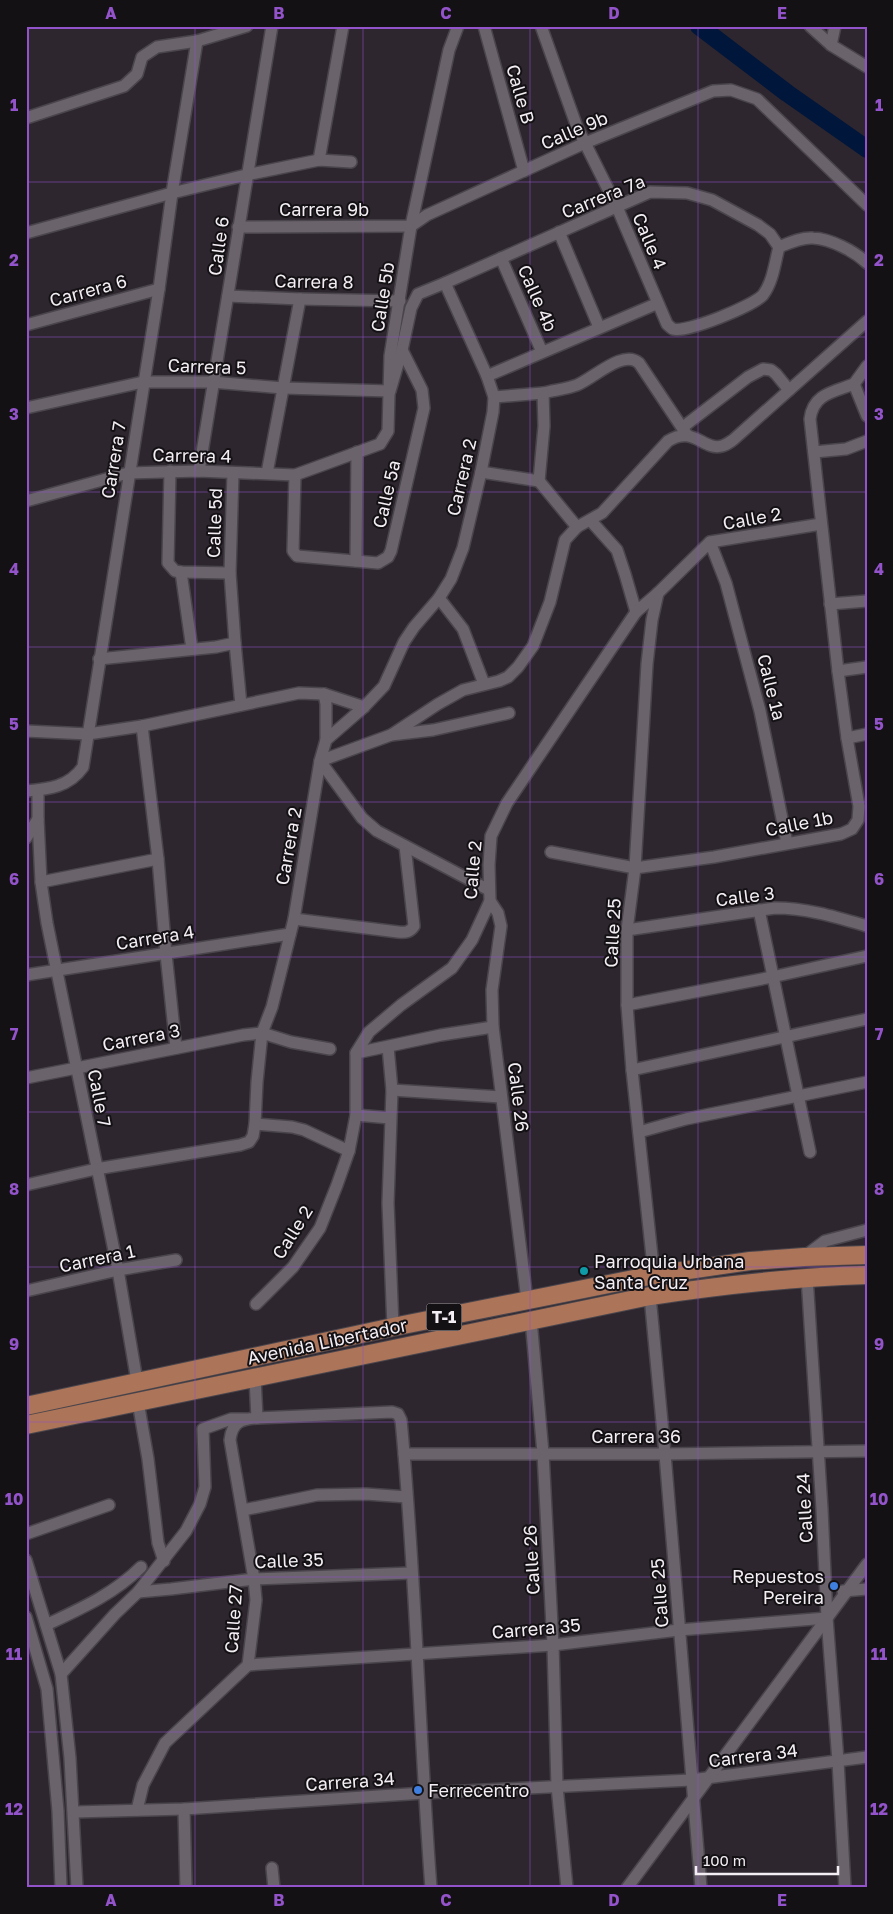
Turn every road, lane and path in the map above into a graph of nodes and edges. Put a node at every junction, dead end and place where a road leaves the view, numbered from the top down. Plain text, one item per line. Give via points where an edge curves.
1 (247, 26) edge
2 (272, 26) edge
3 (343, 26) edge
4 (458, 26) edge
5 (484, 26) edge
6 (541, 26) edge
7 (810, 26) edge
8 (835, 26) edge
9 (197, 42) junction
10 (831, 45) junction
11 (867, 67) edge
12 (26, 118) edge
13 (585, 143) junction
14 (319, 160) junction
15 (351, 162) dead end
16 (524, 170) junction
17 (246, 175) junction
18 (172, 193) junction
19 (867, 204) edge
20 (616, 207) junction
21 (238, 226) junction
22 (411, 226) junction
23 (559, 232) junction
24 (26, 233) edge
25 (779, 247) junction
26 (501, 258) junction
27 (867, 263) edge
28 (444, 283) junction
29 (159, 289) junction
30 (228, 296) junction
31 (300, 300) junction
32 (400, 301) junction
33 (656, 304) junction
34 (867, 321) edge
35 (26, 325) edge
36 (599, 327) junction
37 (402, 350) junction
38 (542, 352) junction
39 (867, 366) edge
40 (487, 376) junction
41 (143, 382) junction
42 (212, 382) junction
43 (854, 384) junction
44 (283, 388) junction
45 (789, 390) junction
46 (390, 391) junction
47 (543, 393) junction
48 (494, 397) junction
49 (26, 408) edge
50 (867, 416) edge
51 (685, 431) junction
52 (867, 441) edge
53 (357, 452) junction
54 (814, 452) junction
55 (170, 471) junction
56 (199, 471) junction
57 (481, 472) junction
58 (128, 473) junction
59 (233, 473) junction
60 (267, 474) junction
61 (295, 475) junction
62 (539, 481) junction
63 (26, 501) edge
64 (591, 521) junction
65 (821, 524) junction
66 (576, 527) junction
67 (710, 542) junction
68 (356, 561) junction
69 (181, 572) junction
70 (230, 573) junction
71 (658, 593) junction
72 (439, 598) junction
73 (867, 601) edge
74 (830, 604) junction
75 (636, 612) junction
76 (235, 644) junction
77 (192, 649) junction
78 (99, 658) junction
79 (867, 667) edge
80 (838, 672) junction
81 (484, 684) junction
82 (324, 694) junction
83 (241, 705) junction
84 (364, 707) junction
85 (509, 713) dead end
86 (142, 726) junction
87 (26, 732) edge
88 (88, 734) junction
89 (867, 734) edge
90 (391, 735) junction
91 (847, 738) junction
92 (326, 740) junction
93 (320, 761) junction
94 (32, 790) edge
95 (863, 806) edge
96 (38, 819) junction
97 (26, 838) edge
98 (787, 843) junction
99 (405, 846) junction
100 (551, 852) dead end
101 (158, 859) junction
102 (635, 868) junction
103 (41, 882) junction
104 (489, 895) junction
105 (758, 910) junction
106 (294, 919) junction
107 (867, 926) edge
108 (627, 930) junction
109 (290, 934) junction
110 (166, 954) junction
111 (867, 956) edge
112 (55, 970) junction
113 (26, 975) edge
114 (772, 977) junction
115 (628, 1005) junction
116 (867, 1019) edge
117 (493, 1027) junction
118 (262, 1033) junction
119 (785, 1036) junction
120 (388, 1046) junction
121 (176, 1048) junction
122 (330, 1049) dead end
123 (356, 1053) junction
124 (76, 1067) junction
125 (632, 1070) junction
126 (26, 1078) edge
127 (867, 1082) edge
128 (392, 1090) junction
129 (799, 1095) junction
130 (501, 1096) junction
131 (356, 1115) junction
132 (390, 1118) junction
133 (255, 1124) junction
134 (639, 1132) junction
135 (349, 1151) junction
136 (810, 1152) dead end
137 (96, 1169) junction
138 (26, 1185) edge
139 (867, 1230) edge
140 (867, 1255) edge
141 (804, 1257) junction
142 (176, 1260) dead end
143 (118, 1270) junction
144 (654, 1275) junction
145 (867, 1275) edge
146 (807, 1277) junction
147 (26, 1291) edge
148 (650, 1296) junction
149 (527, 1300) junction
150 (256, 1304) dead end
151 (531, 1320) junction
152 (394, 1327) junction
153 (255, 1378) junction
154 (137, 1381) junction
155 (138, 1402) junction
156 (26, 1406) edge
157 (252, 1418) junction
158 (26, 1425) edge
159 (867, 1451) edge
160 (544, 1453) junction
161 (818, 1453) junction
162 (404, 1454) junction
163 (665, 1454) junction
164 (407, 1497) junction
165 (109, 1505) dead end
166 (242, 1510) junction
167 (26, 1534) edge
168 (26, 1560) edge
169 (164, 1561) junction
170 (867, 1564) edge
171 (141, 1567) dead end
172 (412, 1573) junction
173 (254, 1579) junction
174 (867, 1589) edge
175 (826, 1591) junction
176 (846, 1591) junction
177 (138, 1592) junction
178 (26, 1617) edge
179 (826, 1618) junction
180 (46, 1625) junction
181 (679, 1630) junction
182 (553, 1645) junction
183 (418, 1654) junction
184 (248, 1666) junction
185 (61, 1674) junction
186 (867, 1757) edge
187 (838, 1761) junction
188 (709, 1778) junction
189 (691, 1780) junction
190 (557, 1786) junction
191 (424, 1793) junction
192 (693, 1799) junction
193 (184, 1809) junction
194 (137, 1810) junction
195 (74, 1812) junction
196 (272, 1868) dead end
197 (61, 1888) edge
198 (77, 1888) edge
199 (186, 1888) edge
200 (274, 1888) edge
201 (431, 1888) edge
202 (567, 1888) edge
203 (627, 1888) edge
204 (700, 1888) edge
205 (845, 1888) edge

1 - 9 street
2 - 17 street, Calle 6
3 - 14 street
4 - 22 street, Calle 5b via 449,50
5 - 16 street, Calle B
6 - 13 street, Calle 4
7 - 10 street
8 - 10 street
9 - 12 street via 157,47 142,57 137,74 124,86
9 - 18 street, Carrera 7
10 - 11 street
13 - 16 street, Calle 9b
13 - 19 street, Calle 9b via 713,91 731,90 757,99
13 - 20 street, Calle 4
14 - 15 street
14 - 17 street
16 - 22 street, Calle 9b via 427,215
17 - 18 street
17 - 21 street, Calle 6
18 - 24 street
18 - 29 street, Carrera 7
20 - 23 street, Carrera 7a
20 - 25 street, Carrera 7a via 650,192 687,192 712,200 758,225
20 - 33 street, Calle 4
21 - 22 street, Carrera 9b
21 - 30 street, Calle 6
22 - 32 street, Calle 5b
23 - 26 street, Carrera 7a
23 - 36 street
25 - 27 street via 812,238 831,242
25 - 33 street via 770,282 750,305 720,318 684,329 673,329
26 - 28 street, Carrera 7a
26 - 38 street, Calle 4b
28 - 37 street, Carrera 7a via 418,294 413,301
28 - 40 street, Carrera 2
29 - 35 street, Carrera 6
29 - 41 street, Carrera 7
30 - 31 street, Carrera 8
30 - 42 street, Calle 6
31 - 32 street, Carrera 8
31 - 44 street
32 - 46 street, Calle 5b via 390,356
33 - 36 street
34 - 45 street
36 - 38 street
37 - 46 street, Carrera 7a
37 - 68 street, Calle 5a via 424,395 422,417 391,551 378,563
38 - 40 street
39 - 43 street
40 - 48 street, Carrera 2
41 - 42 street, Carrera 5
41 - 49 street, Carrera 5
41 - 58 street, Carrera 7
42 - 44 street, Carrera 5
42 - 56 street, Calle 6
43 - 50 street
43 - 54 street, Calle 1b via 816,401 810,419
44 - 46 street, Carrera 5
44 - 60 street
45 - 51 street via 723,446 714,446
45 - 51 street via 776,374 763,369 748,377
46 - 53 street, Calle 5b via 386,437 380,444
47 - 48 street
47 - 51 street via 576,385 620,360 634,359
47 - 62 street
48 - 57 street, Carrera 2
51 - 64 street via 668,440 602,514
52 - 54 street via 846,449
53 - 61 street, Carrera 4
53 - 68 street
54 - 65 street, Calle 1b
55 - 56 street, Carrera 4
55 - 58 street, Carrera 4
55 - 69 street via 168,563 175,571
56 - 59 street, Carrera 4
57 - 62 street
57 - 72 street, Carrera 2 via 463,548 451,579
58 - 63 street, Carrera 4
58 - 78 street, Carrera 7
59 - 60 street, Carrera 4
59 - 70 street, Calle 5d
60 - 61 street, Carrera 4
61 - 68 street, Calle 5a via 293,551 297,556
62 - 66 street
64 - 66 street
64 - 75 street via 616,550
65 - 67 street, Calle 2
65 - 74 street, Calle 1b
66 - 81 street via 565,540 550,602 533,646 508,676 499,682
67 - 71 street, Calle 2
67 - 98 street, Calle 1a via 726,583 760,711
69 - 70 street
69 - 77 street
70 - 76 street, Calle 5d
71 - 75 street, Calle 2
71 - 102 street, Calle 25 via 647,664
72 - 81 street via 463,629
72 - 84 street, Carrera 2 via 404,642 384,686
73 - 74 street
74 - 80 street, Calle 1b
75 - 104 street, Calle 2 via 507,803 491,836
76 - 77 street
76 - 83 street, Calle 5d
77 - 78 street
78 - 88 street, Carrera 7
79 - 80 street
80 - 91 street, Calle 1b
81 - 90 street via 463,690
82 - 83 street via 299,693
82 - 84 street
82 - 92 street
83 - 86 street
84 - 92 street, Carrera 2
85 - 90 street via 433,730
86 - 88 street
86 - 101 street
87 - 88 street
88 - 94 street, Carrera 7 via 83,767 76,777 63,785
89 - 91 street
90 - 93 street
91 - 95 street, Calle 1b
92 - 93 street, Carrera 2
93 - 99 street via 362,818 377,831
93 - 106 street, Carrera 2
94 - 96 street
95 - 98 street, Calle 1b via 852,829 841,834
96 - 97 street
96 - 103 street, Calle 7
98 - 102 street, Calle 1b
99 - 104 street
99 - 106 street via 414,926 411,931
100 - 102 street, Calle 1b
101 - 103 street
101 - 110 street
102 - 108 street, Calle 25
103 - 112 street, Calle 7
104 - 117 street, Calle 26 via 501,926 492,990
104 - 123 street, Calle 2 via 472,940 452,968 400,1005 370,1032
105 - 107 street, Calle 3 via 794,908
105 - 108 street, Calle 3
105 - 114 street
106 - 109 street, Carrera 2
108 - 115 street, Calle 25
109 - 110 street, Carrera 4
109 - 118 street, Carrera 2 via 272,1007
110 - 112 street, Carrera 4
110 - 121 street
111 - 114 street
112 - 113 street, Carrera 4
112 - 124 street, Calle 7
114 - 115 street
114 - 119 street
115 - 125 street, Calle 25
116 - 119 street
117 - 120 street
117 - 130 street, Calle 26
118 - 121 street, Carrera 3
118 - 122 street
118 - 133 street, Carrera 2
119 - 125 street
119 - 129 street
120 - 123 street
120 - 128 street
121 - 124 street, Carrera 3
123 - 131 street, Calle 2
124 - 126 street, Carrera 3
124 - 137 street, Calle 7
125 - 134 street, Calle 25
127 - 129 street
128 - 130 street
128 - 132 street
129 - 134 street
129 - 136 street
130 - 149 street, Calle 26
131 - 132 street
131 - 135 street, Calle 2
132 - 152 street via 388,1203
133 - 135 street via 304,1130
133 - 137 street, Carrera 2 via 249,1142 240,1145
134 - 144 street, Calle 25
135 - 150 street, Calle 2 via 320,1228 293,1268
137 - 138 street, Carrera 2
137 - 143 street, Calle 7
139 - 141 street via 825,1241
140 - 141 main road, Avenida Libertador / T-1
141 - 144 main road, Avenida Libertador / T-1 via 740,1262
142 - 143 street, Carrera 1
143 - 147 street, Carrera 1
143 - 154 street, Calle 7
144 - 149 main road, Avenida Libertador / T-1
145 - 146 main road, Avenida Libertador / T-1
146 - 148 main road, Avenida Libertador / T-1 via 752,1281
146 - 161 street, Calle 24
148 - 151 main road, Avenida Libertador / T-1
148 - 163 street, Calle 25
149 - 152 main road, Avenida Libertador / T-1
151 - 153 main road, Avenida Libertador / T-1
151 - 160 street, Calle 26
152 - 154 main road, Avenida Libertador / T-1
153 - 155 main road, Avenida Libertador / T-1
153 - 157 street
154 - 156 main road, Avenida Libertador / T-1
155 - 158 main road, Avenida Libertador / T-1
155 - 169 street via 158,1543
157 - 162 street via 392,1412 401,1420
157 - 166 street, Calle 27 via 231,1430
157 - 169 street via 231,1418 203,1430 205,1486 200,1504 186,1532
159 - 161 street, Carrera 36
160 - 162 street, Carrera 36
160 - 163 street, Carrera 36
160 - 182 street, Calle 26
161 - 163 street, Carrera 36
161 - 175 street, Calle 24
162 - 164 street
163 - 181 street, Calle 25
164 - 166 street via 317,1495
164 - 172 street
165 - 167 street
166 - 173 street, Calle 27
168 - 180 street
169 - 177 street
170 - 176 street
171 - 180 street via 107,1595
172 - 173 street, Calle 35
172 - 183 street
173 - 177 street, Calle 35
173 - 184 street, Calle 27 via 256,1600
174 - 176 street
175 - 176 street
175 - 179 street, Calle 24
176 - 179 street
177 - 185 street
178 - 197 street via 47,1689
179 - 181 street, Carrera 35
179 - 187 street, Calle 24
179 - 188 street
180 - 185 street
181 - 182 street, Carrera 35
181 - 189 street, Calle 25
182 - 183 street, Carrera 35
182 - 190 street, Calle 26
183 - 184 street, Carrera 35
183 - 191 street
184 - 194 street, Calle 27 via 165,1743 144,1784
185 - 195 street
186 - 187 street, Carrera 34
187 - 188 street, Carrera 34
187 - 205 street, Calle 24
188 - 189 street, Carrera 34
188 - 192 street
189 - 190 street, Carrera 34
189 - 192 street, Calle 25
190 - 191 street, Carrera 34
190 - 202 street, Calle 26
191 - 193 street, Carrera 34
191 - 201 street
192 - 203 street
192 - 204 street, Calle 25
193 - 194 street, Carrera 34
193 - 199 street
194 - 195 street, Carrera 34
195 - 198 street
196 - 200 street

